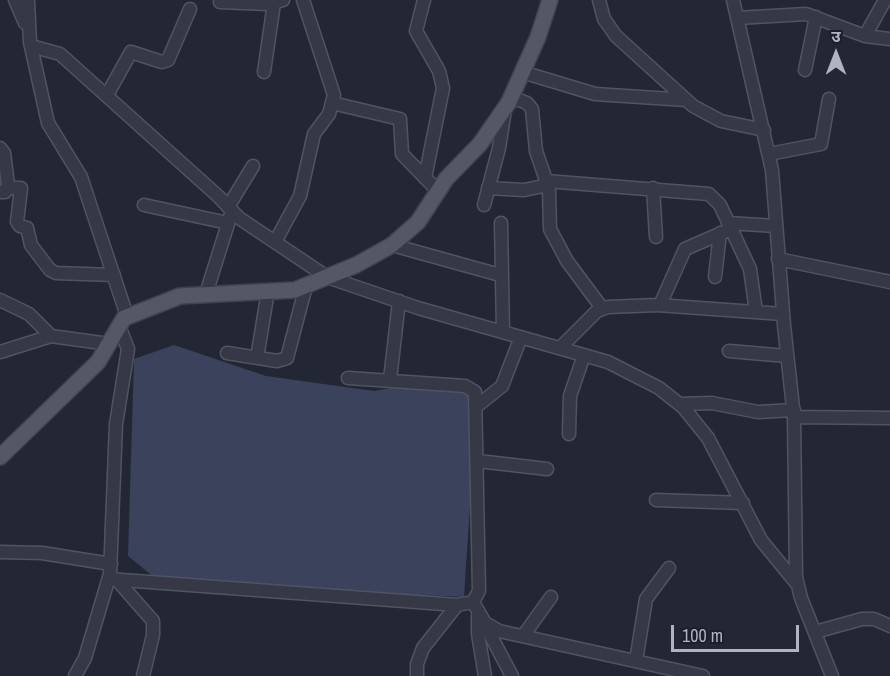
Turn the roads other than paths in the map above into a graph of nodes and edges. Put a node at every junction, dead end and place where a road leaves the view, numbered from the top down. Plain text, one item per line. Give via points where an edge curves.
1 (15, 0) edge
2 (28, 0) edge
3 (303, 0) edge
4 (424, 0) edge
5 (550, 0) edge
6 (599, 0) edge
7 (733, 0) edge
8 (782, 0) edge
9 (885, 0) edge
10 (220, 2) dead end
11 (279, 2) edge
12 (190, 9) dead end
13 (783, 14) junction
14 (816, 17) junction
15 (737, 18) junction
16 (28, 29) junction
17 (865, 36) junction
18 (890, 39) edge
19 (31, 46) junction
20 (806, 70) dead end
21 (264, 72) dead end
22 (522, 72) junction
23 (107, 95) junction
24 (829, 99) dead end
25 (686, 100) junction
26 (332, 102) junction
27 (508, 103) junction
28 (764, 130) junction
29 (0, 147) edge
30 (769, 154) junction
31 (253, 166) dead end
32 (425, 178) junction
33 (547, 183) junction
34 (488, 188) junction
35 (653, 188) junction
36 (4, 190) edge
37 (438, 191) junction
38 (144, 205) dead end
39 (484, 205) dead end
40 (229, 214) junction
41 (501, 223) dead end
42 (776, 226) junction
43 (727, 229) junction
44 (656, 237) dead end
45 (275, 242) junction
46 (392, 245) junction
47 (778, 259) junction
48 (114, 275) junction
49 (500, 275) junction
50 (715, 276) dead end
51 (327, 277) junction
52 (890, 282) edge
53 (306, 286) junction
54 (268, 291) junction
55 (206, 294) junction
56 (0, 300) edge
57 (399, 301) junction
58 (660, 305) junction
59 (602, 308) junction
60 (756, 312) junction
61 (783, 314) junction
62 (123, 321) junction
63 (503, 332) junction
64 (51, 336) junction
65 (521, 337) junction
66 (108, 344) junction
67 (560, 348) junction
68 (729, 351) dead end
69 (0, 352) edge
70 (226, 352) dead end
71 (584, 355) junction
72 (788, 356) junction
73 (257, 358) junction
74 (348, 378) dead end
75 (390, 380) junction
76 (679, 404) junction
77 (477, 405) junction
78 (794, 414) junction
79 (890, 418) edge
80 (569, 434) dead end
81 (0, 457) edge
82 (478, 461) junction
83 (546, 469) dead end
84 (656, 500) dead end
85 (742, 503) junction
86 (0, 552) edge
87 (111, 564) junction
88 (669, 568) dead end
89 (113, 580) junction
90 (797, 584) junction
91 (551, 597) dead end
92 (456, 605) junction
93 (478, 611) junction
94 (890, 626) edge
95 (815, 632) junction
96 (523, 636) junction
97 (636, 661) junction
98 (82, 670) edge
99 (514, 675) edge
100 (75, 676) edge
101 (143, 676) edge
102 (417, 676) edge
103 (485, 676) edge
104 (703, 676) edge
105 (832, 676) edge

1 - 16 street
2 - 16 street
3 - 26 street via 333,85
4 - 32 street via 416,31 439,71 443,88
5 - 22 main road
6 - 25 street via 604,19 616,36
7 - 15 street
8 - 13 street
9 - 17 street
10 - 11 street
11 - 21 street
12 - 23 street via 168,60 162,62 131,52
13 - 14 street
13 - 15 street
14 - 17 street
14 - 20 street
15 - 28 street
16 - 19 street
17 - 18 street
19 - 23 street via 60,54
19 - 48 street via 48,123 81,177
22 - 25 street via 595,94
22 - 27 main road
23 - 40 street
24 - 30 street via 821,144
25 - 28 street via 711,117
26 - 32 street via 400,119 402,154
26 - 45 street via 329,114 314,134 300,196
27 - 33 street via 530,105 536,151
27 - 34 street
27 - 37 main road via 480,144
28 - 30 street
29 - 36 street via 4,153
30 - 42 street
31 - 40 street
32 - 37 street
33 - 34 street via 524,190
33 - 35 street
33 - 59 street via 550,229 567,261
34 - 39 street
35 - 43 street via 709,194 720,205
35 - 44 street
36 - 48 street via 21,188 17,222 27,228 31,245 50,270
37 - 46 main road via 418,222
38 - 40 street
40 - 45 street
40 - 55 street
41 - 49 street
42 - 43 street
42 - 47 street
43 - 50 street
43 - 58 street via 686,249
43 - 60 street via 750,269
45 - 51 street
46 - 49 street
46 - 51 main road
47 - 52 street
47 - 61 street
48 - 62 street
49 - 63 street
51 - 53 main road
51 - 57 street
53 - 54 main road
53 - 73 street via 287,358
54 - 55 main road
54 - 73 street
55 - 62 main road via 180,297
56 - 64 street via 29,314
57 - 63 street
57 - 75 street
58 - 59 street
58 - 60 street
59 - 67 street
60 - 61 street
61 - 72 street
62 - 66 main road
62 - 87 street via 128,349 116,418
63 - 65 street
64 - 66 street
64 - 69 street
65 - 67 street
65 - 77 street via 502,386
66 - 81 main road via 98,362
67 - 71 street
68 - 72 street
70 - 73 street
71 - 76 street via 626,370
71 - 80 street via 570,396
72 - 78 street
74 - 75 street
75 - 77 street via 465,386 475,392
76 - 78 street via 712,403
76 - 85 street via 713,445
77 - 82 street
78 - 79 street
78 - 90 street
82 - 83 street
82 - 93 street
84 - 85 street
85 - 90 street via 761,540
86 - 87 street via 42,553
87 - 89 street
88 - 97 street via 646,599
89 - 92 street
89 - 98 street
89 - 101 street via 153,621
90 - 95 street
91 - 96 street
92 - 93 street
92 - 102 street via 423,648
93 - 96 street via 491,627
93 - 99 street
93 - 103 street
94 - 95 street via 862,619
95 - 105 street
96 - 97 street
97 - 104 street
98 - 100 street

